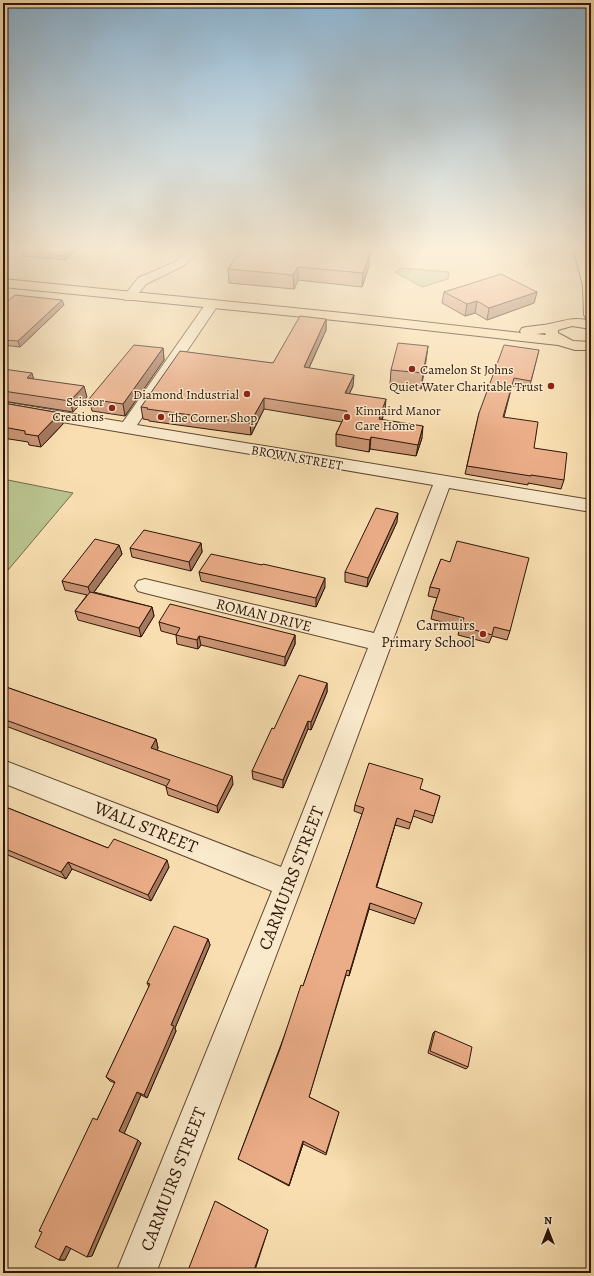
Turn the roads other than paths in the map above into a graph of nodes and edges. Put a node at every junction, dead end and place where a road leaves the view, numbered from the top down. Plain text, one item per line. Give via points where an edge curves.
1 (208, 311) edge
2 (272, 311) edge
3 (587, 311) edge
4 (566, 322) junction
5 (591, 325) edge
6 (553, 327) junction
7 (506, 335) junction
8 (560, 341) junction
9 (591, 346) edge
10 (3, 407) edge
11 (127, 428) junction
12 (443, 481) junction
13 (591, 506) edge
14 (145, 586) dead end
15 (382, 643) junction
16 (3, 771) edge
17 (289, 884) junction
18 (136, 1273) edge

1 - 11 street
2 - 7 main road
3 - 4 main road
4 - 5 main road
4 - 6 main road
6 - 7 main road
6 - 8 main road via 552,334
7 - 8 main road
8 - 9 main road
10 - 11 street, BROWN STREET
11 - 12 street, BROWN STREET
12 - 13 street, BROWN STREET
12 - 15 street, CARMUIRS STREET
14 - 15 street, ROMAN DRIVE
15 - 17 street, CARMUIRS STREET
16 - 17 street, WALL STREET
17 - 18 street, CARMUIRS STREET

